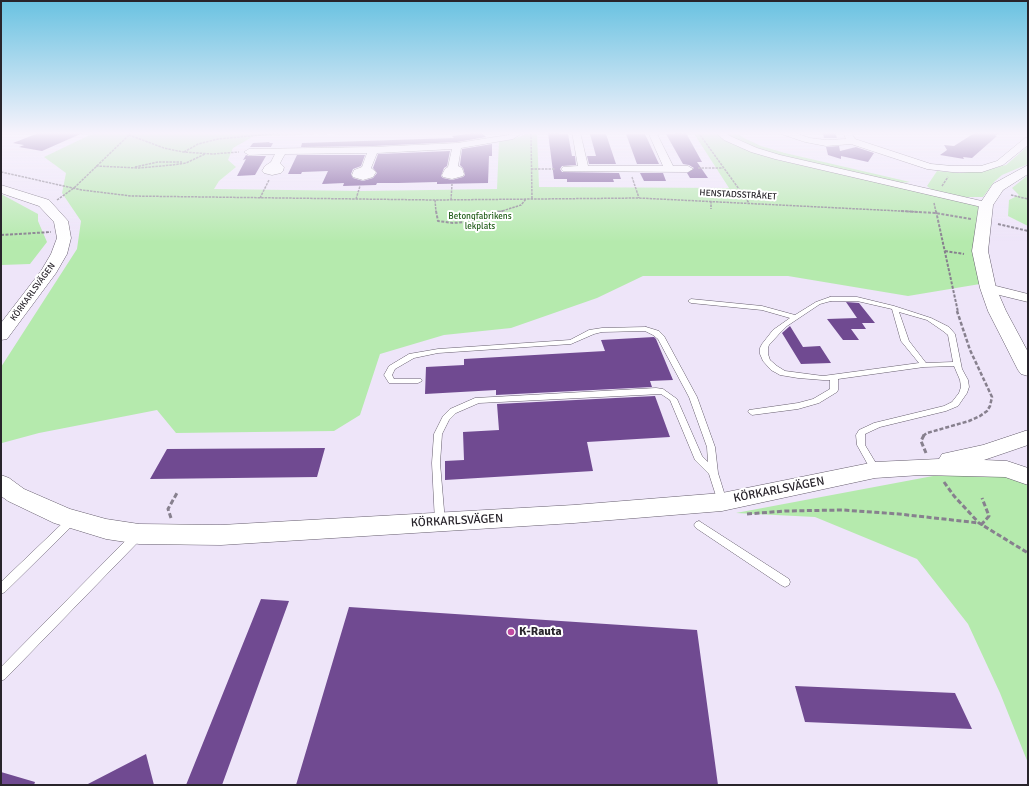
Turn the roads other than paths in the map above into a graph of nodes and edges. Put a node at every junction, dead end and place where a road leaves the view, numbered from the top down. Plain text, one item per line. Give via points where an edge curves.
1 (453, 169) edge
2 (566, 169) road end
3 (584, 169) joint
4 (598, 169) edge
5 (682, 169) edge
6 (688, 169) road end
7 (830, 169) edge
8 (929, 169) edge
9 (948, 169) edge
10 (962, 169) edge
11 (1028, 169) edge
12 (452, 172) road end
13 (916, 188) junction
14 (1, 189) edge
15 (986, 205) junction
16 (988, 288) junction
17 (1028, 298) edge
18 (691, 301) dead end
19 (895, 309) junction
20 (796, 318) junction
21 (1, 335) edge
22 (1024, 357) edge
23 (958, 364) junction
24 (924, 365) junction
25 (1028, 370) edge
26 (834, 377) junction
27 (418, 381) dead end
28 (752, 412) dead end
29 (1027, 440) edge
30 (921, 467) junction
31 (875, 470) junction
32 (713, 473) junction
33 (1028, 477) edge
34 (1, 484) edge
35 (722, 502) junction
36 (72, 519) junction
37 (440, 522) junction
38 (699, 525) dead end
39 (138, 534) junction
40 (785, 582) dead end
41 (1, 589) edge
42 (1, 675) edge

1 - 12 street
2 - 3 street
3 - 4 street
5 - 6 street
7 - 13 street
8 - 13 street
9 - 10 street
11 - 15 street via 998,187
13 - 15 street
14 - 21 street, KÖRKARLSVÄGEN via 44,203 61,221 64,238 48,273
15 - 16 street via 980,251
16 - 17 street
16 - 22 street via 997,311
18 - 20 lane via 762,308
19 - 20 lane via 857,300 830,299 818,303
19 - 23 lane via 928,320 950,331
19 - 24 lane via 905,341
20 - 26 lane via 776,332 766,344 764,348 768,361 783,373
22 - 25 street
23 - 24 lane
23 - 31 lane via 965,387 955,404 877,425 862,432 862,448
24 - 26 lane
26 - 28 lane via 834,390 816,401
27 - 32 lane via 392,381 388,375 392,368 412,356 438,351 570,342 592,332 646,329 661,338 694,397 711,447
29 - 30 street, KÖRKARLSVÄGEN
30 - 31 street, KÖRKARLSVÄGEN
30 - 33 street, KÖRKARLSVÄGEN via 1007,469
31 - 35 street, KÖRKARLSVÄGEN
32 - 35 lane
32 - 37 lane via 698,458 673,399 663,392 478,400 453,411 446,418 438,434 436,463
34 - 36 street, KÖRKARLSVÄGEN via 16,495
35 - 37 street, KÖRKARLSVÄGEN
36 - 39 street, KÖRKARLSVÄGEN via 106,530
36 - 41 lane
37 - 39 street, KÖRKARLSVÄGEN via 221,535
38 - 40 lane
39 - 42 lane

